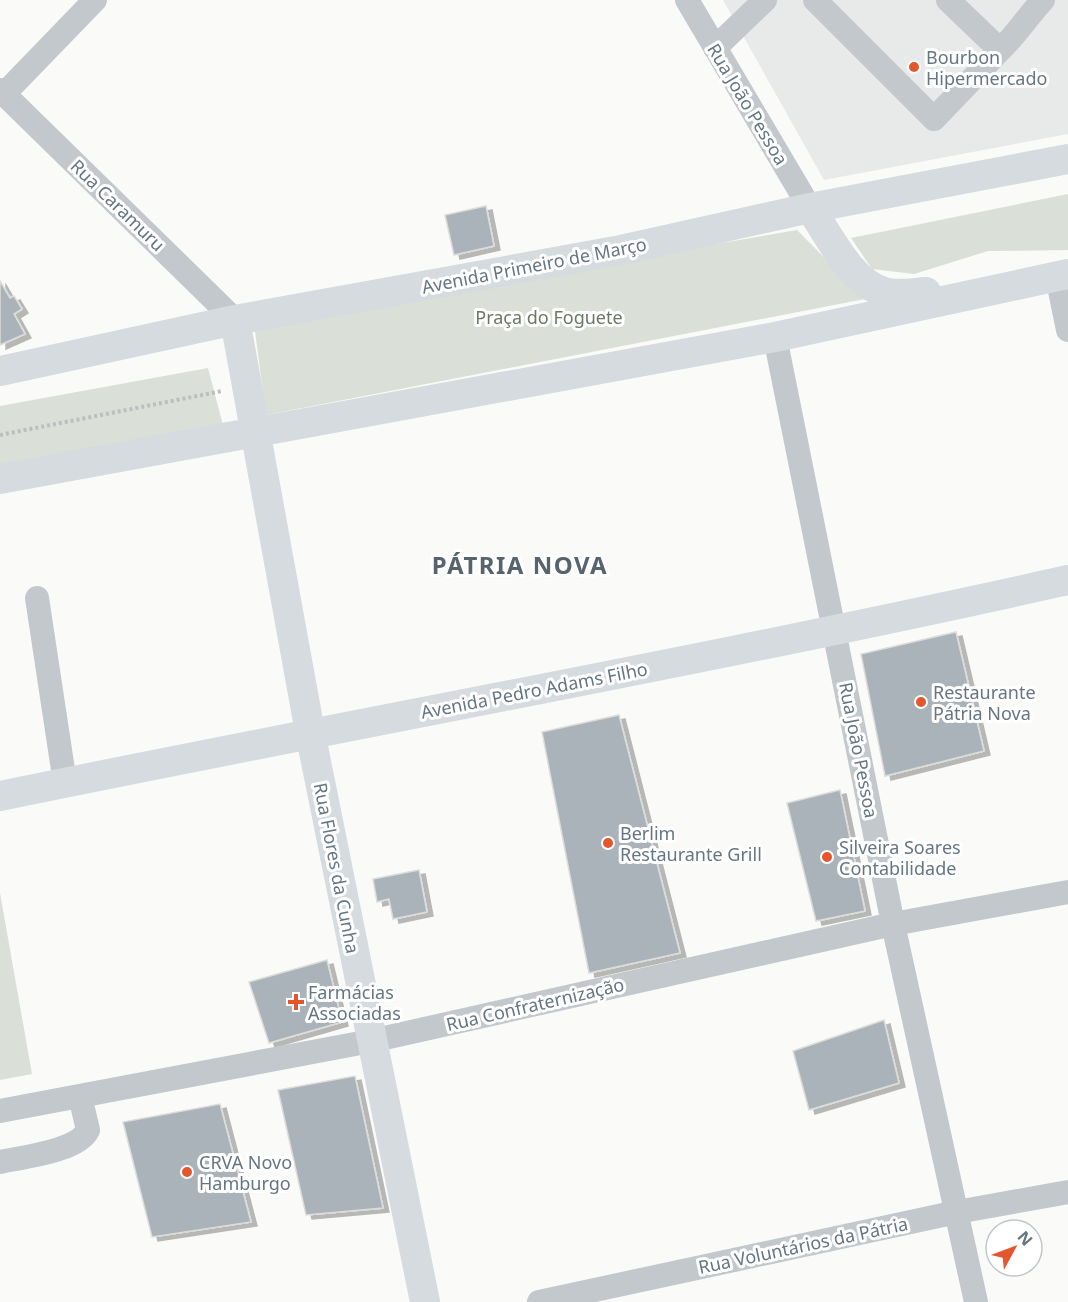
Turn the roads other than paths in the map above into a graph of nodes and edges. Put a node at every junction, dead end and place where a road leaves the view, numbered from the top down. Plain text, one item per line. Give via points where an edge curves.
1 (95, 0) edge
2 (687, 0) edge
3 (948, 0) edge
4 (1043, 0) edge
5 (1052, 0) edge
6 (763, 4) edge
7 (819, 4) edge
8 (1021, 30) junction
9 (715, 48) junction
10 (1000, 50) junction
11 (2, 92) edge
12 (1068, 159) edge
13 (810, 208) junction
14 (1058, 276) edge
15 (235, 320) junction
16 (1068, 330) edge
17 (775, 337) junction
18 (0, 371) edge
19 (255, 433) junction
20 (0, 479) edge
21 (1068, 580) edge
22 (37, 598) dead end
23 (836, 632) junction
24 (310, 732) junction
25 (65, 783) junction
26 (0, 796) edge
27 (1068, 892) edge
28 (893, 924) junction
29 (371, 1041) junction
30 (80, 1096) junction
31 (0, 1111) edge
32 (0, 1162) edge
33 (1068, 1192) edge
34 (957, 1212) junction
35 (425, 1302) edge
36 (539, 1302) edge
37 (976, 1302) edge

1 - 11 street
2 - 9 street, Rua João Pessoa
3 - 10 street
4 - 8 street via 1023,21
5 - 8 street
6 - 9 street
7 - 10 street via 934,119
8 - 10 street
9 - 13 street, Rua João Pessoa
11 - 15 street, Rua Caramuru
12 - 13 main road, Avenida Primeiro de Março
13 - 14 main road via 856,274 869,286 886,293
13 - 15 main road, Avenida Primeiro de Março via 621,250
14 - 16 street
14 - 17 main road
15 - 18 main road, Avenida Primeiro de Março
15 - 19 main road, Rua Flores da Cunha
17 - 19 main road
17 - 23 street, Rua João Pessoa
19 - 20 main road
19 - 24 main road, Rua Flores da Cunha
21 - 23 main road, Avenida Pedro Adams Filho
22 - 25 street
23 - 24 main road, Avenida Pedro Adams Filho
23 - 28 street, Rua João Pessoa
24 - 25 main road, Avenida Pedro Adams Filho
24 - 29 main road, Rua Flores da Cunha
25 - 26 main road, Avenida Pedro Adams Filho
27 - 28 street, Rua Confraternização
28 - 29 street, Rua Confraternização
28 - 34 street, Rua João Pessoa
29 - 30 street, Rua Confraternização
29 - 35 main road, Rua Flores da Cunha
30 - 31 street, Rua Confraternização
30 - 32 street via 88,1130 85,1137 67,1146
33 - 34 street, Rua Voluntários da Pátria
34 - 36 street, Rua Voluntários da Pátria
34 - 37 street, Rua João Pessoa

